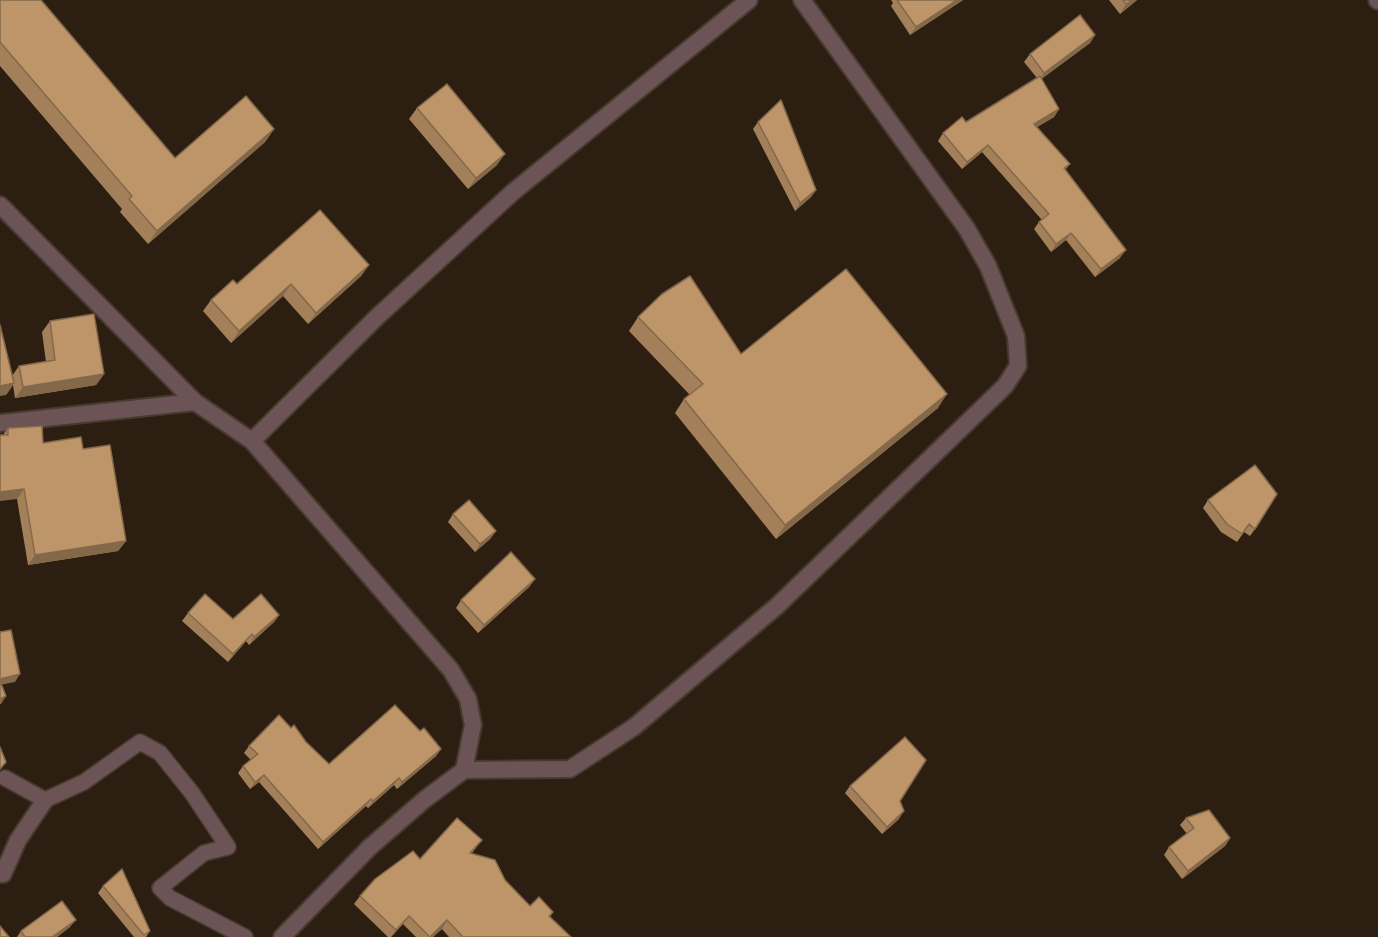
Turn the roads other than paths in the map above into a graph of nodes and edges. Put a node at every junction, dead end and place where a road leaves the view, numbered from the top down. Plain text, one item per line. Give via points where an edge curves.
1 (749, 0) edge
2 (802, 0) edge
3 (0, 205) edge
4 (195, 402) junction
5 (0, 423) edge
6 (252, 441) junction
7 (464, 770) junction
8 (5, 778) edge
9 (45, 800) junction
10 (0, 874) edge
11 (244, 937) edge
12 (282, 937) edge

1 - 6 street via 513,192 377,317
2 - 7 street via 967,229 988,266 1016,336 1018,366 1005,386 777,606 634,727 570,769
3 - 4 street
4 - 5 street
4 - 6 street
6 - 7 street via 451,670 468,699 473,725
7 - 12 street via 370,847
8 - 9 lane
9 - 10 street
9 - 11 lane via 84,782 140,742 160,753 228,847 204,853 160,888 170,898

